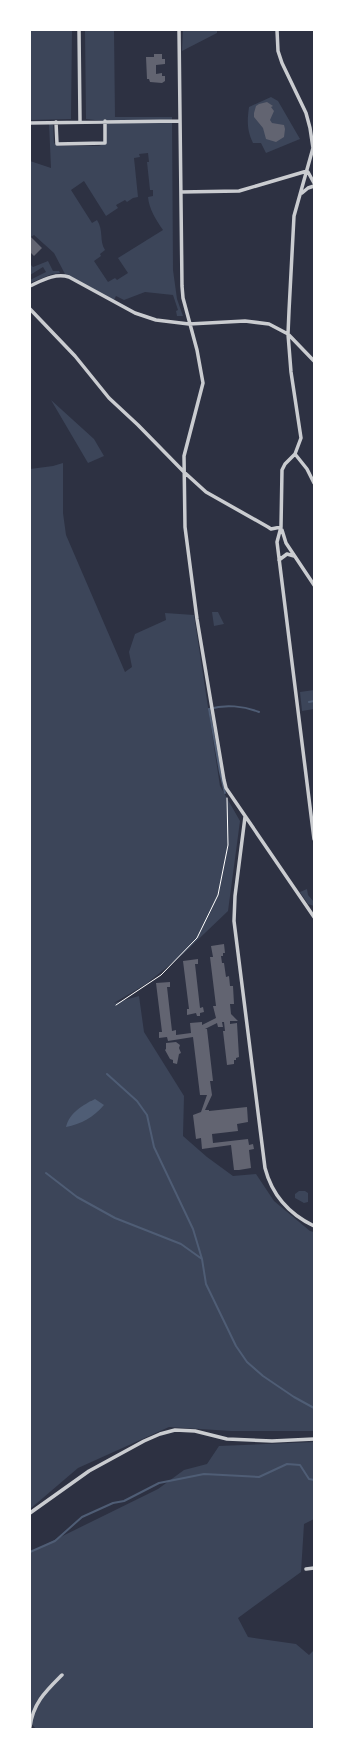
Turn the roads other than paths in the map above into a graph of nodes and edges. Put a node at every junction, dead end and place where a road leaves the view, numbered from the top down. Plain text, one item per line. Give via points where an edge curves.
1 (79, 30) edge
2 (179, 30) edge
3 (277, 30) edge
4 (80, 121) junction
5 (105, 121) junction
6 (179, 121) junction
7 (56, 122) junction
8 (30, 123) edge
9 (307, 171) junction
10 (314, 184) edge
11 (181, 192) junction
12 (300, 196) junction
13 (30, 286) edge
14 (30, 309) edge
15 (190, 324) junction
16 (288, 334) junction
17 (314, 361) edge
18 (295, 454) junction
19 (184, 472) junction
20 (314, 483) edge
21 (281, 528) junction
22 (294, 556) junction
23 (279, 561) junction
24 (314, 585) edge
25 (245, 817) junction
26 (314, 839) edge
27 (314, 916) edge
28 (314, 1226) edge
29 (314, 1439) edge
30 (30, 1513) edge
31 (314, 1568) edge
32 (306, 1569) dead end
33 (62, 1675) dead end
34 (30, 1727) edge

1 - 4 street
2 - 6 street
3 - 9 street via 278,51 282,63 306,113 310,128 313,148
4 - 5 street
4 - 7 street
5 - 6 street
5 - 7 street via 104,143 57,144
6 - 11 street
7 - 8 street
9 - 10 street
9 - 11 street via 239,191
9 - 12 street
10 - 12 street
11 - 15 street via 182,286
12 - 16 street via 294,216
13 - 15 street via 54,276 67,277 134,313 156,320
14 - 19 street via 75,356 109,398
15 - 16 street via 258,321 275,326
15 - 19 street via 203,383 184,456
16 - 17 street
16 - 18 street via 293,389 301,435
18 - 20 street
18 - 21 street via 285,464 282,472
19 - 21 street via 206,492 271,529
19 - 25 street via 185,527 196,614 224,780 226,788
21 - 22 street
21 - 23 street via 277,542
22 - 23 street via 284,555
22 - 24 street
23 - 26 street
25 - 27 street
25 - 28 street via 234,921 264,1168 281,1202
29 - 30 street via 227,1439 195,1431 175,1430 144,1441 89,1471
31 - 32 street
33 - 34 street via 43,1693 31,1714

